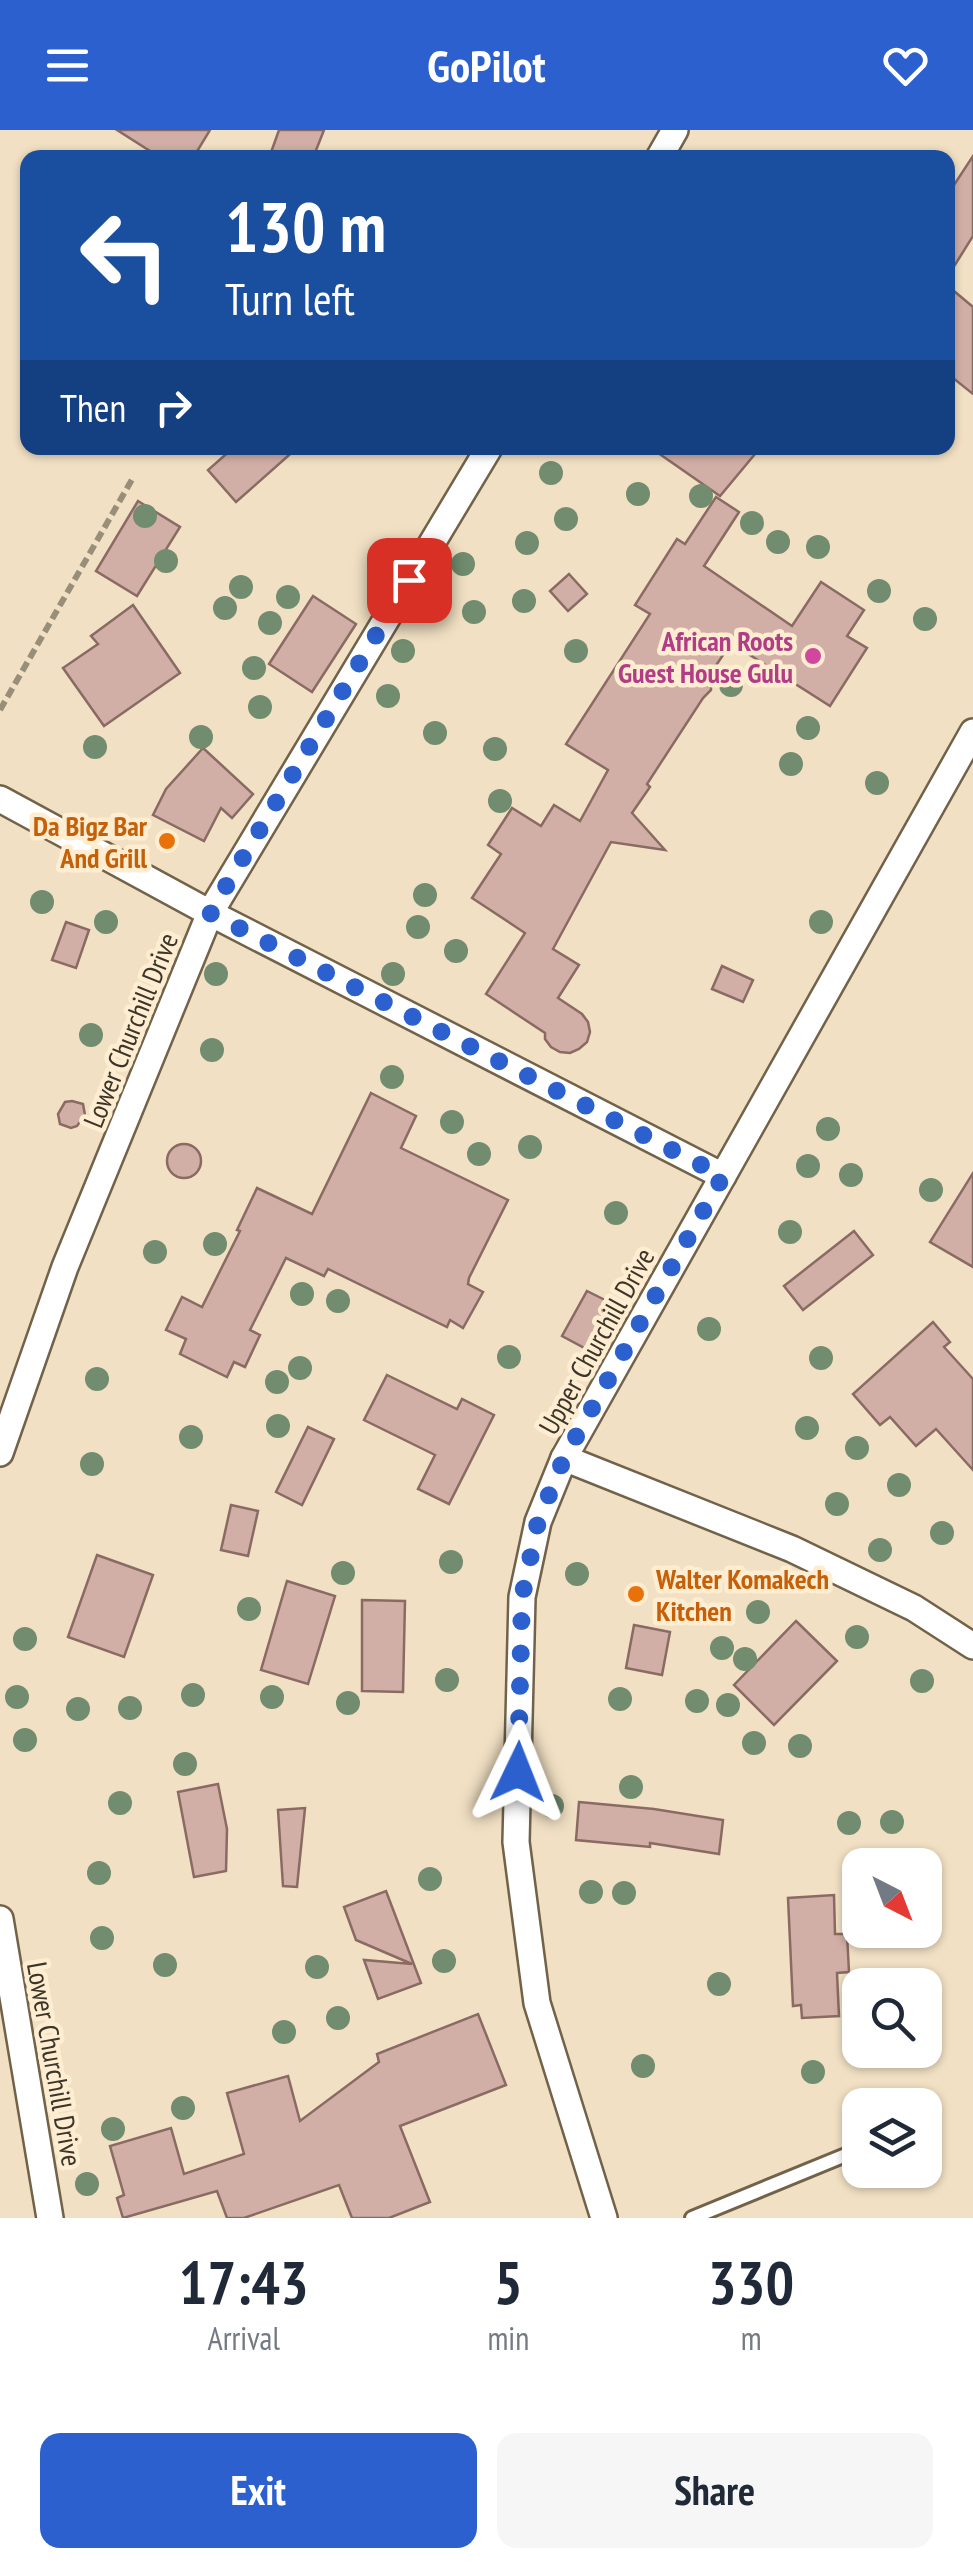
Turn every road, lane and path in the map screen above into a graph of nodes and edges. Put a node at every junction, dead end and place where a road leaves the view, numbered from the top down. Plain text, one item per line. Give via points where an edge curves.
1 (485, 455) edge
2 (134, 476) dead end
3 (0, 710) edge
4 (973, 732) edge
5 (0, 799) edge
6 (210, 913) junction
7 (723, 1176) junction
8 (0, 1454) edge
9 (564, 1458) junction
10 (973, 1646) edge
11 (0, 1920) edge
12 (842, 2157) edge
13 (50, 2218) edge
14 (604, 2218) edge
15 (692, 2218) edge

1 - 6 street, Lower Churchill Drive
2 - 3 path
4 - 7 street, Upper Churchill Drive
5 - 6 street
6 - 7 street
6 - 8 street, Lower Churchill Drive via 66,1267
7 - 9 street, Upper Churchill Drive
9 - 10 street via 792,1549 914,1608
9 - 14 street, Upper Churchill Drive via 538,1522 522,1597 516,1842 537,2003
11 - 13 street, Lower Churchill Drive
12 - 15 lane

